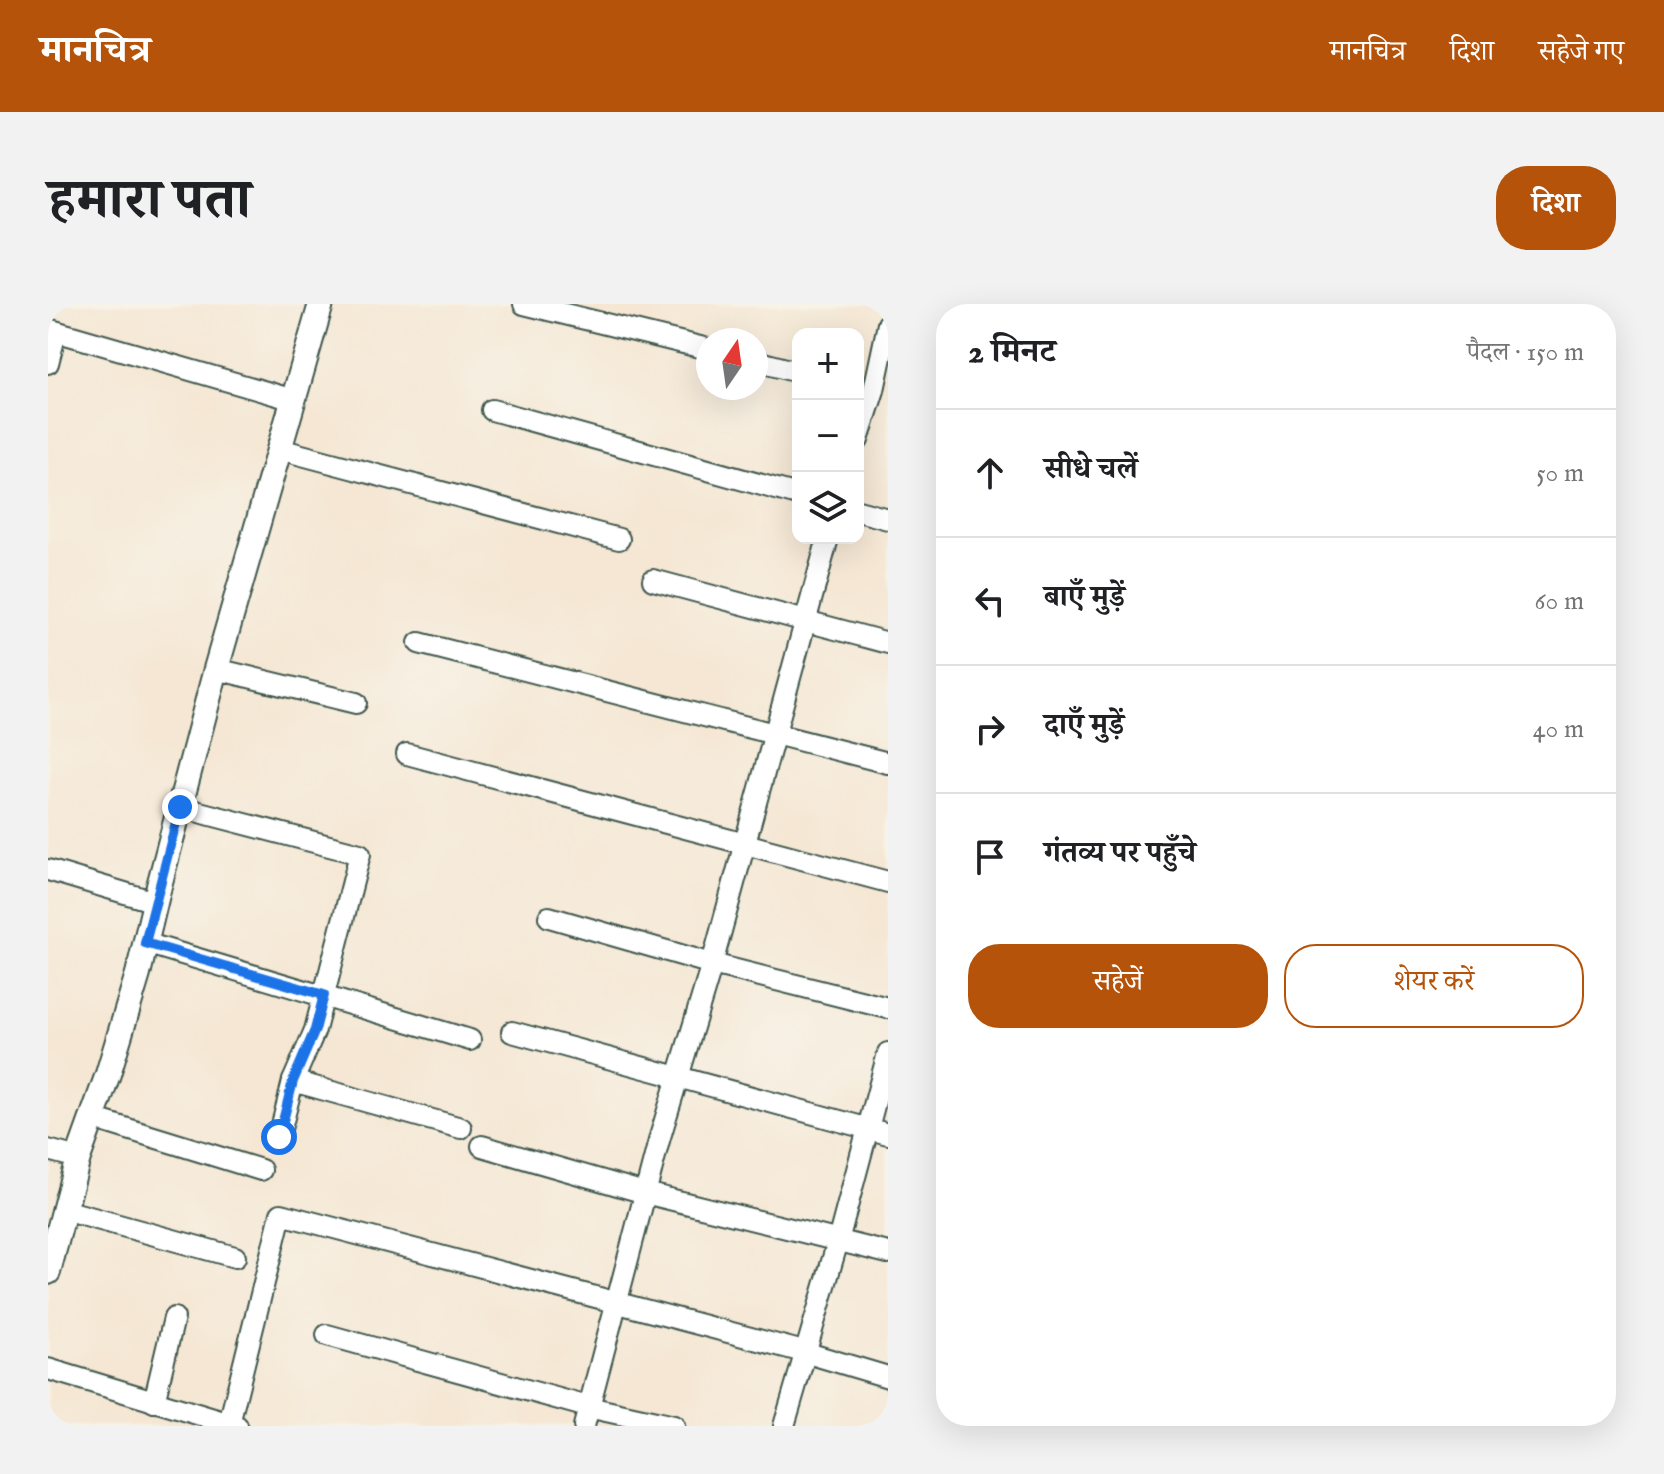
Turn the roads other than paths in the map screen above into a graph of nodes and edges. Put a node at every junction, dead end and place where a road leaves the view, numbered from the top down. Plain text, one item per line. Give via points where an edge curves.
1 (321, 304) edge
2 (524, 304) edge
3 (888, 324) edge
4 (52, 330) edge
5 (696, 346) edge
6 (48, 363) edge
7 (768, 364) edge
8 (792, 370) edge
9 (873, 390) edge
10 (294, 400) junction
11 (492, 410) dead end
12 (864, 420) edge
13 (279, 449) junction
14 (792, 493) edge
15 (864, 513) edge
16 (888, 519) edge
17 (619, 539) dead end
18 (826, 544) edge
19 (653, 580) dead end
20 (804, 621) junction
21 (419, 643) dead end
22 (888, 643) edge
23 (216, 669) junction
24 (356, 703) dead end
25 (775, 733) junction
26 (407, 754) dead end
27 (888, 763) edge
28 (180, 807) junction
29 (745, 844) junction
30 (48, 870) edge
31 (888, 882) edge
32 (155, 902) junction
33 (549, 917) dead end
34 (145, 943) junction
35 (712, 964) junction
36 (324, 995) junction
37 (888, 1008) edge
38 (512, 1032) dead end
39 (470, 1040) dead end
40 (888, 1053) edge
41 (679, 1077) junction
42 (293, 1081) junction
43 (92, 1118) junction
44 (461, 1128) dead end
45 (867, 1128) junction
46 (888, 1134) edge
47 (279, 1137) dead end
48 (482, 1146) dead end
49 (48, 1150) edge
50 (78, 1158) junction
51 (261, 1170) dead end
52 (645, 1193) junction
53 (64, 1210) junction
54 (838, 1241) junction
55 (888, 1253) edge
56 (235, 1257) dead end
57 (48, 1272) edge
58 (617, 1304) junction
59 (174, 1318) dead end
60 (327, 1335) dead end
61 (804, 1352) junction
62 (48, 1369) edge
63 (888, 1377) edge
64 (154, 1402) junction
65 (586, 1416) edge
66 (233, 1425) edge
67 (674, 1426) edge
68 (784, 1426) edge

1 - 10 street
2 - 5 street
3 - 9 street
4 - 6 street
4 - 10 street
7 - 8 street
9 - 12 street
10 - 13 street
11 - 14 street
13 - 17 street
13 - 23 street
15 - 16 street
18 - 20 street
19 - 20 street
20 - 22 street
20 - 25 street
21 - 25 street
23 - 24 street
23 - 28 street
25 - 27 street
25 - 29 street
26 - 29 street
28 - 32 street
28 - 36 street via 360,854
29 - 31 street
29 - 35 street
30 - 32 street
32 - 34 street
33 - 35 street
34 - 36 street
34 - 43 street
35 - 37 street
35 - 41 street
36 - 39 street
36 - 42 street
38 - 41 street
40 - 45 street
41 - 45 street
41 - 52 street
42 - 44 street
42 - 47 street
43 - 50 street
43 - 51 street
45 - 46 street
45 - 54 street
48 - 52 street
49 - 50 street
50 - 53 street
52 - 54 street
52 - 58 street
53 - 56 street
53 - 57 street
54 - 55 street
54 - 61 street
58 - 61 street
58 - 65 street
58 - 66 street via 281,1214
59 - 64 street
60 - 65 street
61 - 63 street
61 - 68 street
62 - 64 street
64 - 66 street
65 - 67 street

